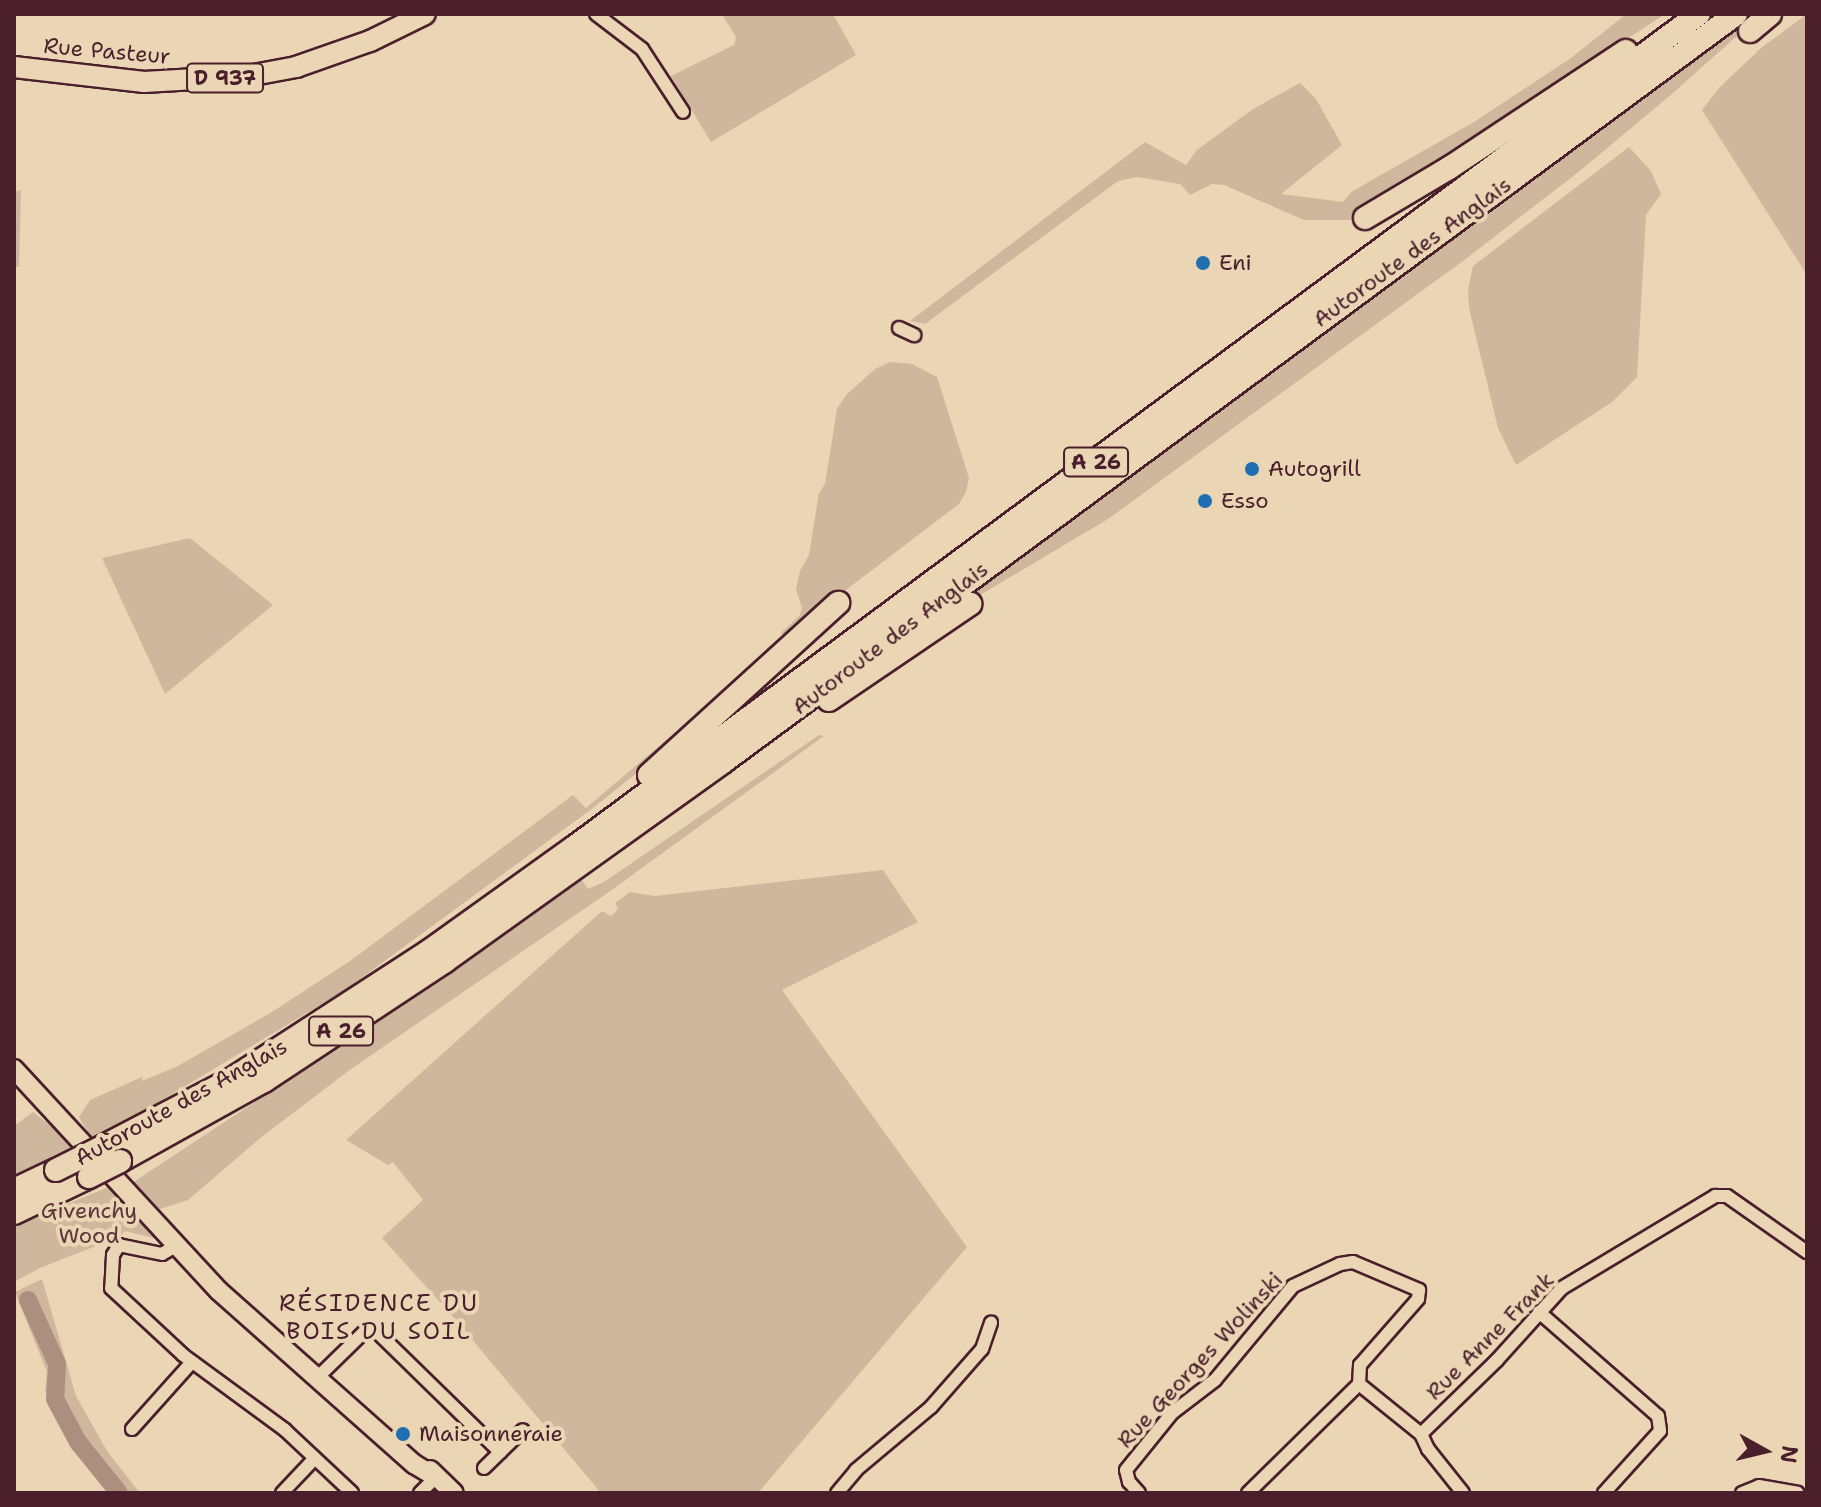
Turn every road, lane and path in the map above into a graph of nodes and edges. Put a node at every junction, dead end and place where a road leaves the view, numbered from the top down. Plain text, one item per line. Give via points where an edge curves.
1 (425, 14) edge
2 (596, 14) edge
3 (1680, 14) edge
4 (1699, 14) edge
5 (1770, 14) edge
6 (1743, 23) edge
7 (14, 67) edge
8 (683, 112) dead end
9 (1365, 218) dead end
10 (899, 328) dead end
11 (914, 335) dead end
12 (838, 603) dead end
13 (970, 604) dead end
14 (723, 762) junction
15 (489, 906) junction
16 (14, 1069) edge
17 (112, 1153) junction
18 (14, 1190) edge
19 (14, 1213) edge
20 (170, 1250) junction
21 (1807, 1252) edge
22 (1539, 1312) junction
23 (991, 1323) dead end
24 (192, 1362) junction
25 (319, 1375) junction
26 (1359, 1384) junction
27 (132, 1429) dead end
28 (523, 1430) dead end
29 (1421, 1434) junction
30 (500, 1452) junction
31 (314, 1459) junction
32 (484, 1468) dead end
33 (436, 1477) junction
34 (282, 1493) edge
35 (352, 1493) edge
36 (420, 1493) edge
37 (454, 1493) edge
38 (837, 1493) edge
39 (1139, 1493) edge
40 (1248, 1493) edge
41 (1463, 1493) edge
42 (1604, 1493) edge
43 (1742, 1493) edge
44 (1797, 1493) edge

1 - 7 main road, Rue Pasteur / D 937 via 370,41 296,67 248,76 144,82
2 - 8 street via 642,49
3 - 9 highway
4 - 15 highway, Autoroute des Anglais / A 26
5 - 6 highway, Autoroute des Anglais
6 - 14 highway, Autoroute des Anglais / A 26
10 - 11 street
12 - 15 highway via 694,737 511,880
13 - 14 highway via 845,689
14 - 17 highway, Autoroute des Anglais / A 26 via 372,1012 239,1095
15 - 17 highway, Autoroute des Anglais / A 26 via 366,993
16 - 20 main road via 48,1101
17 - 18 highway, Autoroute des Anglais / A 26, bridge
17 - 19 highway, Autoroute des Anglais / A 26, bridge via 89,1177
20 - 24 street via 124,1245 115,1250 111,1288
20 - 25 main road
20 - 25 main road
21 - 22 street, Rue Anne Frank via 1727,1196 1715,1196 1562,1288
22 - 29 street, Rue Anne Frank
22 - 42 street via 1658,1416 1660,1431
23 - 38 street via 982,1349 931,1407 856,1470
24 - 27 street
24 - 31 street via 285,1430
25 - 30 street via 366,1330 375,1330
25 - 33 main road via 414,1464
26 - 29 street
26 - 39 street, Rue Georges Wolinski via 1360,1365 1418,1299 1419,1290 1353,1262 1286,1292 1215,1380 1172,1413 1126,1470
26 - 40 street
28 - 30 street
29 - 41 street
30 - 32 street
31 - 34 street
31 - 35 street
33 - 36 street
33 - 37 main road
43 - 44 street via 1759,1486

